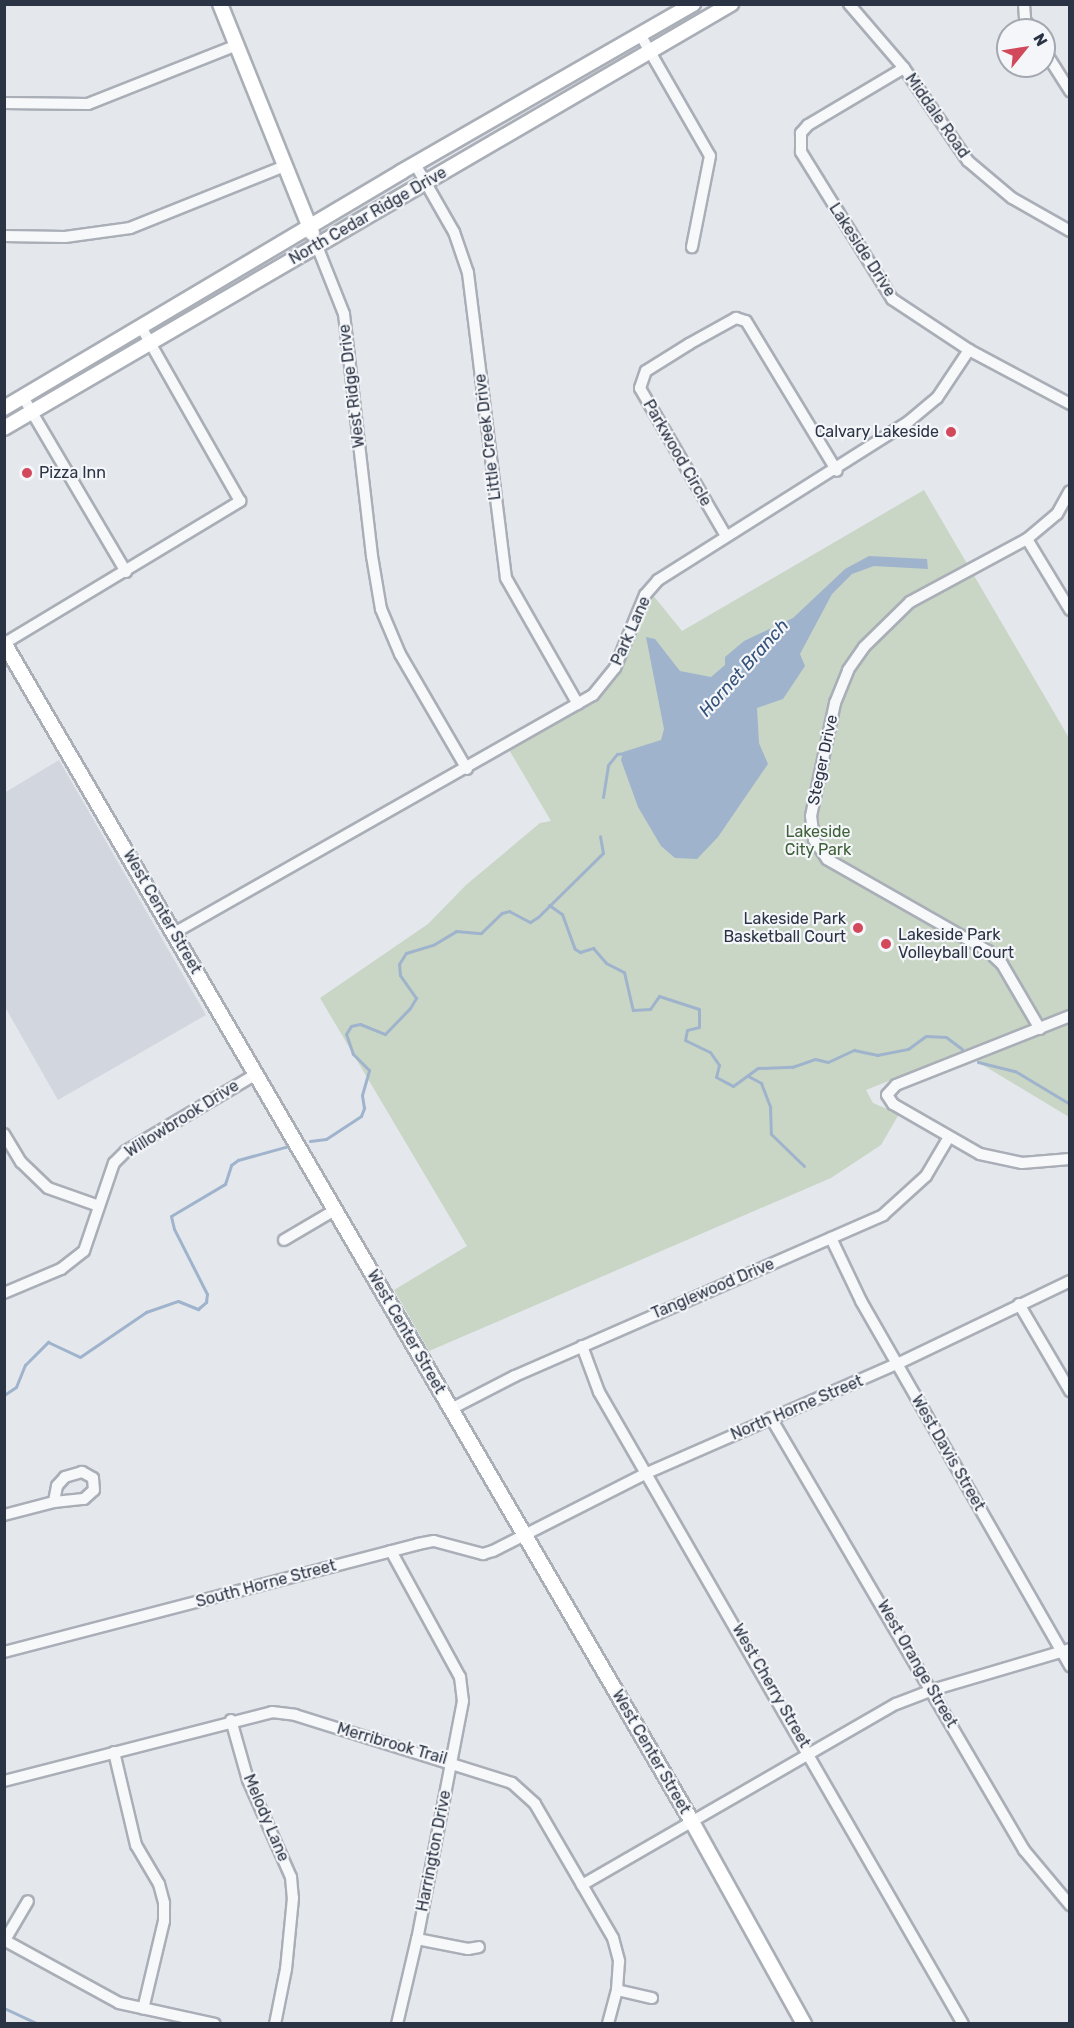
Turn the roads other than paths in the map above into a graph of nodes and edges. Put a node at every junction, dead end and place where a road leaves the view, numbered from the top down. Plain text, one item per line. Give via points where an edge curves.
1 (220, 4) edge
2 (693, 4) edge
3 (731, 4) edge
4 (849, 4) edge
5 (641, 36) junction
6 (237, 45) junction
7 (651, 52) junction
8 (904, 68) junction
9 (1056, 69) edge
10 (1070, 91) edge
11 (4, 103) edge
12 (415, 164) junction
13 (285, 166) junction
14 (426, 182) junction
15 (310, 227) junction
16 (1069, 229) edge
17 (4, 236) edge
18 (317, 246) junction
19 (692, 247) dead end
20 (141, 327) junction
21 (151, 343) junction
22 (969, 351) junction
23 (23, 397) junction
24 (1070, 404) edge
25 (4, 408) edge
26 (33, 412) junction
27 (4, 428) edge
28 (837, 471) junction
29 (1070, 491) edge
30 (726, 536) junction
31 (1027, 539) junction
32 (126, 572) junction
33 (1070, 610) edge
34 (5, 643) edge
35 (578, 704) junction
36 (467, 769) junction
37 (174, 933) junction
38 (1070, 1016) edge
39 (1040, 1029) junction
40 (256, 1074) junction
41 (4, 1134) edge
42 (949, 1137) junction
43 (1070, 1159) edge
44 (99, 1206) junction
45 (335, 1210) junction
46 (831, 1238) junction
47 (284, 1239) dead end
48 (1070, 1281) edge
49 (4, 1293) edge
50 (1019, 1304) junction
51 (582, 1346) junction
52 (897, 1364) junction
53 (1070, 1391) edge
54 (452, 1409) junction
55 (771, 1418) junction
56 (647, 1473) junction
57 (54, 1502) junction
58 (4, 1515) edge
59 (524, 1533) junction
60 (391, 1551) junction
61 (1066, 1651) edge
62 (4, 1652) edge
63 (1070, 1666) edge
64 (932, 1689) junction
65 (231, 1720) junction
66 (114, 1752) junction
67 (810, 1753) junction
68 (452, 1762) junction
69 (4, 1781) edge
70 (691, 1820) junction
71 (582, 1885) junction
72 (28, 1901) dead end
73 (1070, 1905) edge
74 (417, 1939) junction
75 (5, 1940) edge
76 (479, 1947) dead end
77 (617, 1990) junction
78 (652, 1998) dead end
79 (143, 2009) junction
80 (215, 2024) edge
81 (274, 2024) edge
82 (397, 2024) edge
83 (608, 2024) edge
84 (804, 2024) edge
85 (963, 2024) edge

1 - 6 street, West Ridge Drive
2 - 5 street, North Cedar Ridge Drive
3 - 7 street, North Cedar Ridge Drive
4 - 8 street, Middale Road
5 - 7 street
5 - 12 street, North Cedar Ridge Drive
6 - 11 street via 88,104
6 - 13 street, West Ridge Drive
7 - 14 street, North Cedar Ridge Drive
7 - 19 street via 710,156
8 - 16 street, Middale Road via 954,144 986,180
8 - 22 street, Lakeside Drive via 818,119 801,133 801,152 892,299
9 - 10 street
12 - 14 street, Little Creek Drive
12 - 15 street, North Cedar Ridge Drive
13 - 15 street, West Ridge Drive
13 - 17 street via 130,228 65,237
14 - 18 street, North Cedar Ridge Drive
14 - 35 street, Little Creek Drive via 454,231 468,273 506,578
15 - 18 street, West Ridge Drive
15 - 20 street, North Cedar Ridge Drive
18 - 21 street, North Cedar Ridge Drive
18 - 36 street, West Ridge Drive via 344,314 381,609 400,654
20 - 21 street
20 - 23 street, North Cedar Ridge Drive
21 - 26 street, North Cedar Ridge Drive
21 - 32 street via 240,501
22 - 24 street, Lakeside Drive
22 - 28 street, Park Lane via 937,398
23 - 25 street, North Cedar Ridge Drive
23 - 26 street
26 - 27 street, North Cedar Ridge Drive
26 - 32 street
28 - 30 street, Park Lane
28 - 30 street, Parkwood Circle via 746,321 736,318 689,344 646,371 640,388
29 - 31 street, Steger Drive via 1057,513
30 - 35 street, Park Lane via 658,580 645,595 606,683
31 - 33 street
31 - 39 street, Steger Drive via 910,602 864,647 848,670 836,703 811,816 814,840 827,859 988,951 1002,964
32 - 34 street
34 - 37 street, West Center Street
35 - 36 street, Park Lane
36 - 37 street, Park Lane
37 - 40 street, West Center Street
38 - 39 street
39 - 42 street via 896,1085 887,1095 893,1104
40 - 44 street, Willowbrook Drive via 126,1151 114,1163
40 - 45 street, West Center Street
41 - 44 street via 21,1162 48,1188
42 - 43 street via 980,1154 1007,1162
42 - 46 street, Tanglewood Drive via 926,1176 901,1202 883,1215
44 - 49 street, Willowbrook Drive via 84,1251 61,1269
45 - 47 street
45 - 54 street, West Center Street
46 - 51 street, Tanglewood Drive
46 - 52 street, West Davis Street
48 - 50 street, North Horne Street
50 - 52 street, North Horne Street
50 - 53 street
51 - 54 street, Tanglewood Drive
51 - 56 street, West Cherry Street via 599,1392
52 - 55 street, North Horne Street
52 - 61 street, West Davis Street
54 - 59 street, West Center Street
55 - 56 street, North Horne Street
55 - 64 street, West Orange Street
56 - 59 street, North Horne Street
56 - 67 street, West Cherry Street
57 - 57 street via 90,1496 93,1478 77,1473 62,1480
57 - 58 street
59 - 60 street, South Horne Street via 483,1554 434,1541
59 - 70 street, West Center Street
60 - 62 street, South Horne Street
60 - 68 street, Harrington Drive via 460,1677 463,1701
61 - 63 street, West Davis Street
61 - 64 street
64 - 67 street via 896,1704
64 - 73 street, West Orange Street via 1024,1850
65 - 66 street, Merribrook Trail
65 - 68 street, Merribrook Trail via 272,1712 295,1715
65 - 81 street, Melody Lane via 248,1780 291,1877 293,1899 286,1969
66 - 69 street, Merribrook Trail
66 - 79 street via 136,1845 159,1884 164,1903 164,1921
67 - 70 street
67 - 85 street, West Cherry Street
68 - 71 street, Merribrook Trail via 525,1791
68 - 74 street, Harrington Drive via 429,1862
70 - 71 street
70 - 84 street, West Center Street
71 - 77 street, Merribrook Trail via 613,1938 619,1961
72 - 75 street
74 - 76 street via 468,1949
74 - 82 street, Harrington Drive
75 - 79 street via 99,1995
77 - 78 street
77 - 83 street, Merribrook Trail
79 - 80 street

